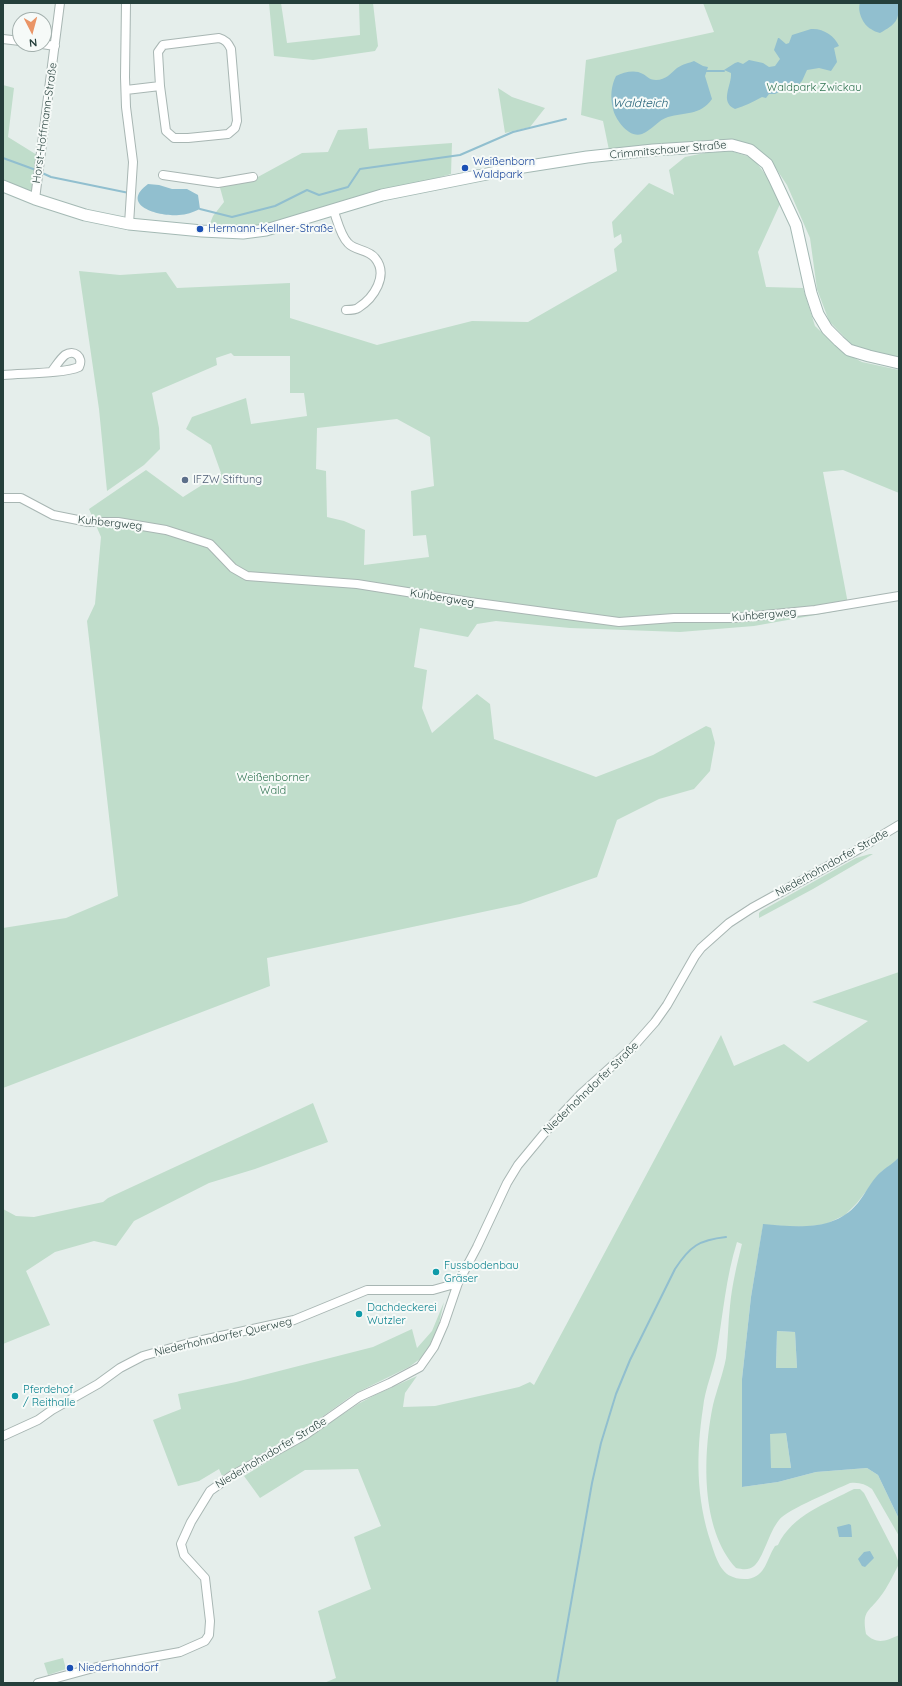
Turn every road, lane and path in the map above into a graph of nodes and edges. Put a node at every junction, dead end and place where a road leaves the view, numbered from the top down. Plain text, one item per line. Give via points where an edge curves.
1 (60, 3) edge
2 (126, 3) edge
3 (52, 46) edge
4 (55, 46) junction
5 (160, 86) junction
6 (126, 90) junction
7 (163, 175) dead end
8 (253, 177) dead end
9 (3, 186) edge
10 (35, 199) junction
11 (333, 209) junction
12 (129, 224) junction
13 (346, 310) dead end
14 (899, 363) edge
15 (52, 371) dead end
16 (3, 375) edge
17 (3, 498) edge
18 (899, 596) edge
19 (899, 824) edge
20 (458, 1283) junction
21 (3, 1436) edge
22 (38, 1683) edge

1 - 4 street, Horst-Hoffmann-Straße
2 - 6 street
3 - 4 street
4 - 10 street, Horst-Hoffmann-Straße
5 - 5 street via 158,52 163,45 223,39 231,49 237,121 235,128 228,134 174,138 166,131
5 - 6 street
6 - 12 street via 133,162
7 - 8 street via 218,183
9 - 10 main road, Crimmitschauer Straße
10 - 12 main road, Crimmitschauer Straße via 85,215
11 - 12 main road, Crimmitschauer Straße via 266,230 243,233
11 - 13 street via 348,243 368,252 376,259 379,267 379,285 375,292 358,308
11 - 14 main road, Crimmitschauer Straße via 382,195 551,162 653,150 732,145 750,150 767,164 796,225 811,293 818,314 827,329 849,350
15 - 16 street
17 - 18 street, Kuhbergweg via 21,498 53,515 88,522 118,522 166,530 210,544 233,568 247,576 357,584 619,622 674,618 734,618 816,610
19 - 20 street, Niederhohndorfer Straße via 752,908 701,948 655,1022 632,1048 581,1094 518,1165
20 - 21 street, Niederhohndorfer Querweg via 433,1290 368,1290 294,1320 189,1343 144,1356 120,1368 38,1420
20 - 22 street, Niederhohndorfer Straße via 434,1347 420,1367 358,1396 305,1435 216,1486 205,1497 181,1544 184,1555 205,1578 210,1621 209,1635 205,1641 180,1652 97,1667

